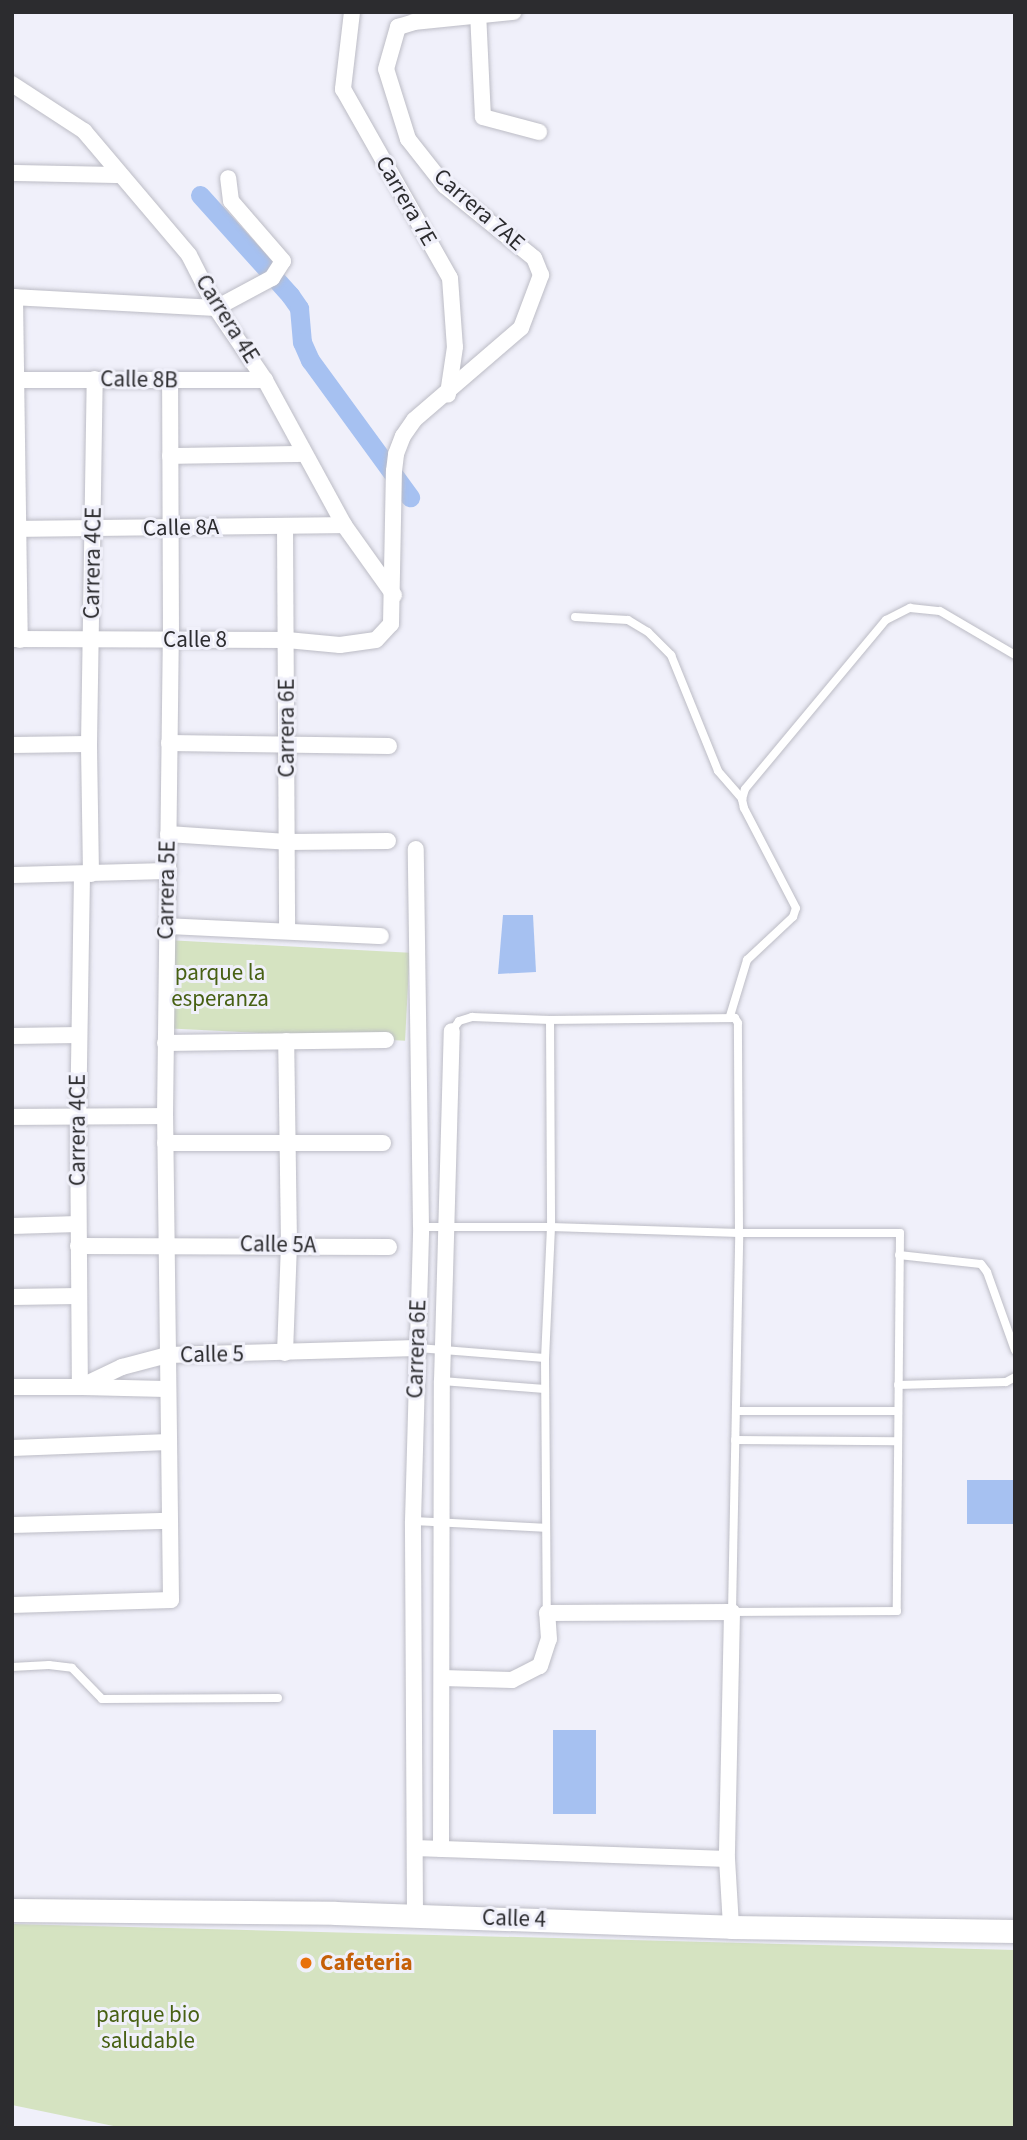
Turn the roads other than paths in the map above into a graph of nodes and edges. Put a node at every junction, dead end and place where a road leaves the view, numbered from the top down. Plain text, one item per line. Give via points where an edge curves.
1 (352, 12) edge
2 (513, 12) edge
3 (478, 13) edge
4 (12, 84) edge
5 (539, 132) dead end
6 (12, 173) edge
7 (120, 175) junction
8 (228, 178) dead end
9 (13, 297) edge
10 (216, 308) junction
11 (95, 379) junction
12 (14, 380) edge
13 (170, 380) junction
14 (265, 380) junction
15 (448, 394) junction
16 (304, 454) junction
17 (170, 456) junction
18 (344, 525) junction
19 (285, 526) junction
20 (94, 528) junction
21 (18, 529) junction
22 (169, 529) junction
23 (15, 550) edge
24 (394, 595) junction
25 (575, 617) dead end
26 (16, 639) edge
27 (92, 640) junction
28 (171, 640) junction
29 (287, 640) junction
30 (1015, 655) edge
31 (169, 743) junction
32 (89, 744) junction
33 (287, 744) junction
34 (12, 745) edge
35 (389, 746) dead end
36 (742, 799) junction
37 (168, 834) junction
38 (388, 841) dead end
39 (287, 842) junction
40 (416, 849) dead end
41 (169, 871) junction
42 (86, 874) junction
43 (12, 875) edge
44 (166, 926) junction
45 (287, 930) junction
46 (381, 936) dead end
47 (730, 1016) junction
48 (550, 1020) junction
49 (452, 1031) joint
50 (79, 1035) junction
51 (12, 1036) edge
52 (386, 1040) dead end
53 (286, 1041) junction
54 (165, 1043) junction
55 (421, 1105) junction
56 (448, 1105) junction
57 (78, 1116) junction
58 (165, 1116) junction
59 (12, 1117) edge
60 (286, 1142) junction
61 (165, 1143) junction
62 (383, 1143) dead end
63 (421, 1167) junction
64 (446, 1168) junction
65 (78, 1224) junction
66 (12, 1226) edge
67 (421, 1227) junction
68 (445, 1227) junction
69 (551, 1227) junction
70 (739, 1233) junction
71 (289, 1244) junction
72 (166, 1245) junction
73 (78, 1246) junction
74 (389, 1247) dead end
75 (899, 1255) junction
76 (78, 1296) junction
77 (12, 1297) edge
78 (418, 1348) junction
79 (443, 1349) junction
80 (1015, 1350) edge
81 (285, 1353) junction
82 (167, 1356) junction
83 (545, 1358) junction
84 (1015, 1377) edge
85 (442, 1381) junction
86 (416, 1382) junction
87 (898, 1385) junction
88 (12, 1387) edge
89 (80, 1387) junction
90 (167, 1389) junction
91 (545, 1389) junction
92 (736, 1411) junction
93 (898, 1411) junction
94 (735, 1440) junction
95 (898, 1441) junction
96 (169, 1442) junction
97 (12, 1448) edge
98 (170, 1521) junction
99 (413, 1521) junction
100 (442, 1522) junction
101 (12, 1525) edge
102 (545, 1528) junction
103 (12, 1605) edge
104 (732, 1612) junction
105 (547, 1614) junction
106 (413, 1652) junction
107 (442, 1654) junction
108 (12, 1667) edge
109 (442, 1678) junction
110 (278, 1698) dead end
111 (413, 1750) junction
112 (442, 1752) junction
113 (415, 1848) junction
114 (441, 1849) junction
115 (727, 1859) junction
116 (12, 1910) edge
117 (415, 1916) junction
118 (732, 1927) junction
119 (1015, 1931) edge

1 - 15 street, Carrera 7E via 343,89 450,278 455,347
2 - 3 street
3 - 5 street via 483,117
3 - 15 street, Carrera 7AE via 398,27 386,69 408,139 445,186 534,258 541,275 521,328
4 - 7 street, Carrera 4E via 84,131
6 - 7 street
7 - 10 street, Carrera 4E via 188,255
8 - 10 street via 230,201 283,261 272,278
9 - 10 street
9 - 12 street
10 - 14 street, Carrera 4E
11 - 12 street, Calle 8B
11 - 13 street, Calle 8B
11 - 20 street, Carrera 4CE
12 - 21 street
13 - 14 street, Calle 8B
13 - 17 street, Carrera 5E
14 - 16 street, Carrera 4E
15 - 24 street via 414,420 396,454
16 - 17 street
16 - 18 street, Carrera 4E
17 - 22 street, Carrera 5E
18 - 19 street, Calle 8A
18 - 24 street, Carrera 4E
19 - 22 street, Calle 8A
19 - 29 street, Carrera 6E
20 - 21 street, Calle 8A
20 - 22 street, Calle 8A
20 - 27 street, Carrera 4CE
21 - 23 street
22 - 28 street, Carrera 5E
23 - 26 street
24 - 29 street, Calle 8 via 391,624 376,640 340,645
25 - 36 lane via 628,620 671,654 718,771
26 - 27 street, Calle 8
27 - 28 street, Calle 8
27 - 32 street, Carrera 4CE
28 - 29 street, Calle 8
28 - 31 street, Carrera 5E
29 - 33 street, Carrera 6E
30 - 36 lane via 940,611 910,608 886,620 745,789
31 - 33 street
31 - 37 street, Carrera 5E
32 - 34 street
32 - 42 street, Carrera 4CE
33 - 35 street
33 - 39 street, Carrera 6E
36 - 47 lane via 796,908 793,917 747,960
37 - 39 street
37 - 41 street, Carrera 5E
38 - 39 street
39 - 45 street, Carrera 6E
40 - 55 street, Carrera 6E
41 - 42 street
41 - 44 street, Carrera 5E
42 - 43 street
42 - 50 street, Carrera 4CE
44 - 45 street
44 - 54 street, Carrera 5E
45 - 46 street
47 - 48 lane
47 - 70 lane via 738,1023
48 - 49 lane via 472,1017 459,1021
48 - 69 lane
49 - 56 street, Carrera 6E
50 - 51 street
50 - 57 street, Carrera 4CE
52 - 53 street
53 - 54 street
53 - 60 street
54 - 58 street, Carrera 5E
55 - 56 street
55 - 63 street, Carrera 6E
56 - 64 street, Carrera 6E
57 - 58 street
57 - 59 street
57 - 65 street, Carrera 4CE
58 - 61 street, Carrera 5E
60 - 61 street
60 - 62 street
60 - 71 street
61 - 72 street, Carrera 5E
63 - 64 street
63 - 67 street, Carrera 6E
64 - 68 street, Carrera 6E
65 - 66 street
65 - 73 street, Carrera 4CE
67 - 68 lane
67 - 78 street, Carrera 6E
68 - 69 lane
68 - 79 street, Carrera 6E
69 - 70 lane
69 - 83 lane
70 - 75 lane via 900,1233
70 - 92 lane
71 - 72 street, Calle 5A
71 - 74 street, Calle 5A
71 - 81 street
72 - 73 street, Calle 5A
72 - 82 street, Carrera 5E
73 - 76 street, Carrera 4CE
75 - 80 lane via 981,1264
75 - 87 lane
76 - 77 street
76 - 89 street, Carrera 4CE
78 - 79 lane
78 - 81 street, Calle 5
78 - 86 street, Carrera 6E
79 - 83 lane
79 - 85 street, Carrera 6E
81 - 82 street, Calle 5
82 - 89 street, Calle 5 via 122,1367
82 - 90 street, Carrera 5E
83 - 91 lane
84 - 87 lane via 1006,1382
85 - 86 street
85 - 91 lane
85 - 100 street, Carrera 6E
86 - 99 street, Carrera 6E
87 - 93 lane
88 - 89 street, Calle 5
89 - 90 street
90 - 96 street, Carrera 5E
91 - 102 lane
92 - 93 lane
92 - 94 lane
93 - 95 lane
94 - 95 lane
94 - 104 lane
95 - 104 lane via 897,1611
96 - 97 street
96 - 98 street, Carrera 5E
98 - 101 street
98 - 103 street, Carrera 5E via 171,1600
99 - 100 lane
99 - 106 street, Carrera 6E
100 - 102 lane
100 - 107 street, Carrera 6E
102 - 105 lane
104 - 105 street
104 - 115 street
105 - 109 street via 549,1639 540,1666 512,1679
106 - 107 street
106 - 111 street, Carrera 6E
107 - 109 street, Carrera 6E
108 - 110 lane via 72,1668 102,1699
109 - 112 street, Carrera 6E
111 - 112 street
111 - 113 street, Carrera 6E
112 - 114 street, Carrera 6E
113 - 114 street
113 - 117 street, Carrera 6E
114 - 115 street
115 - 118 street
116 - 117 street, Calle 4
117 - 118 street, Calle 4
118 - 119 street, Calle 4

